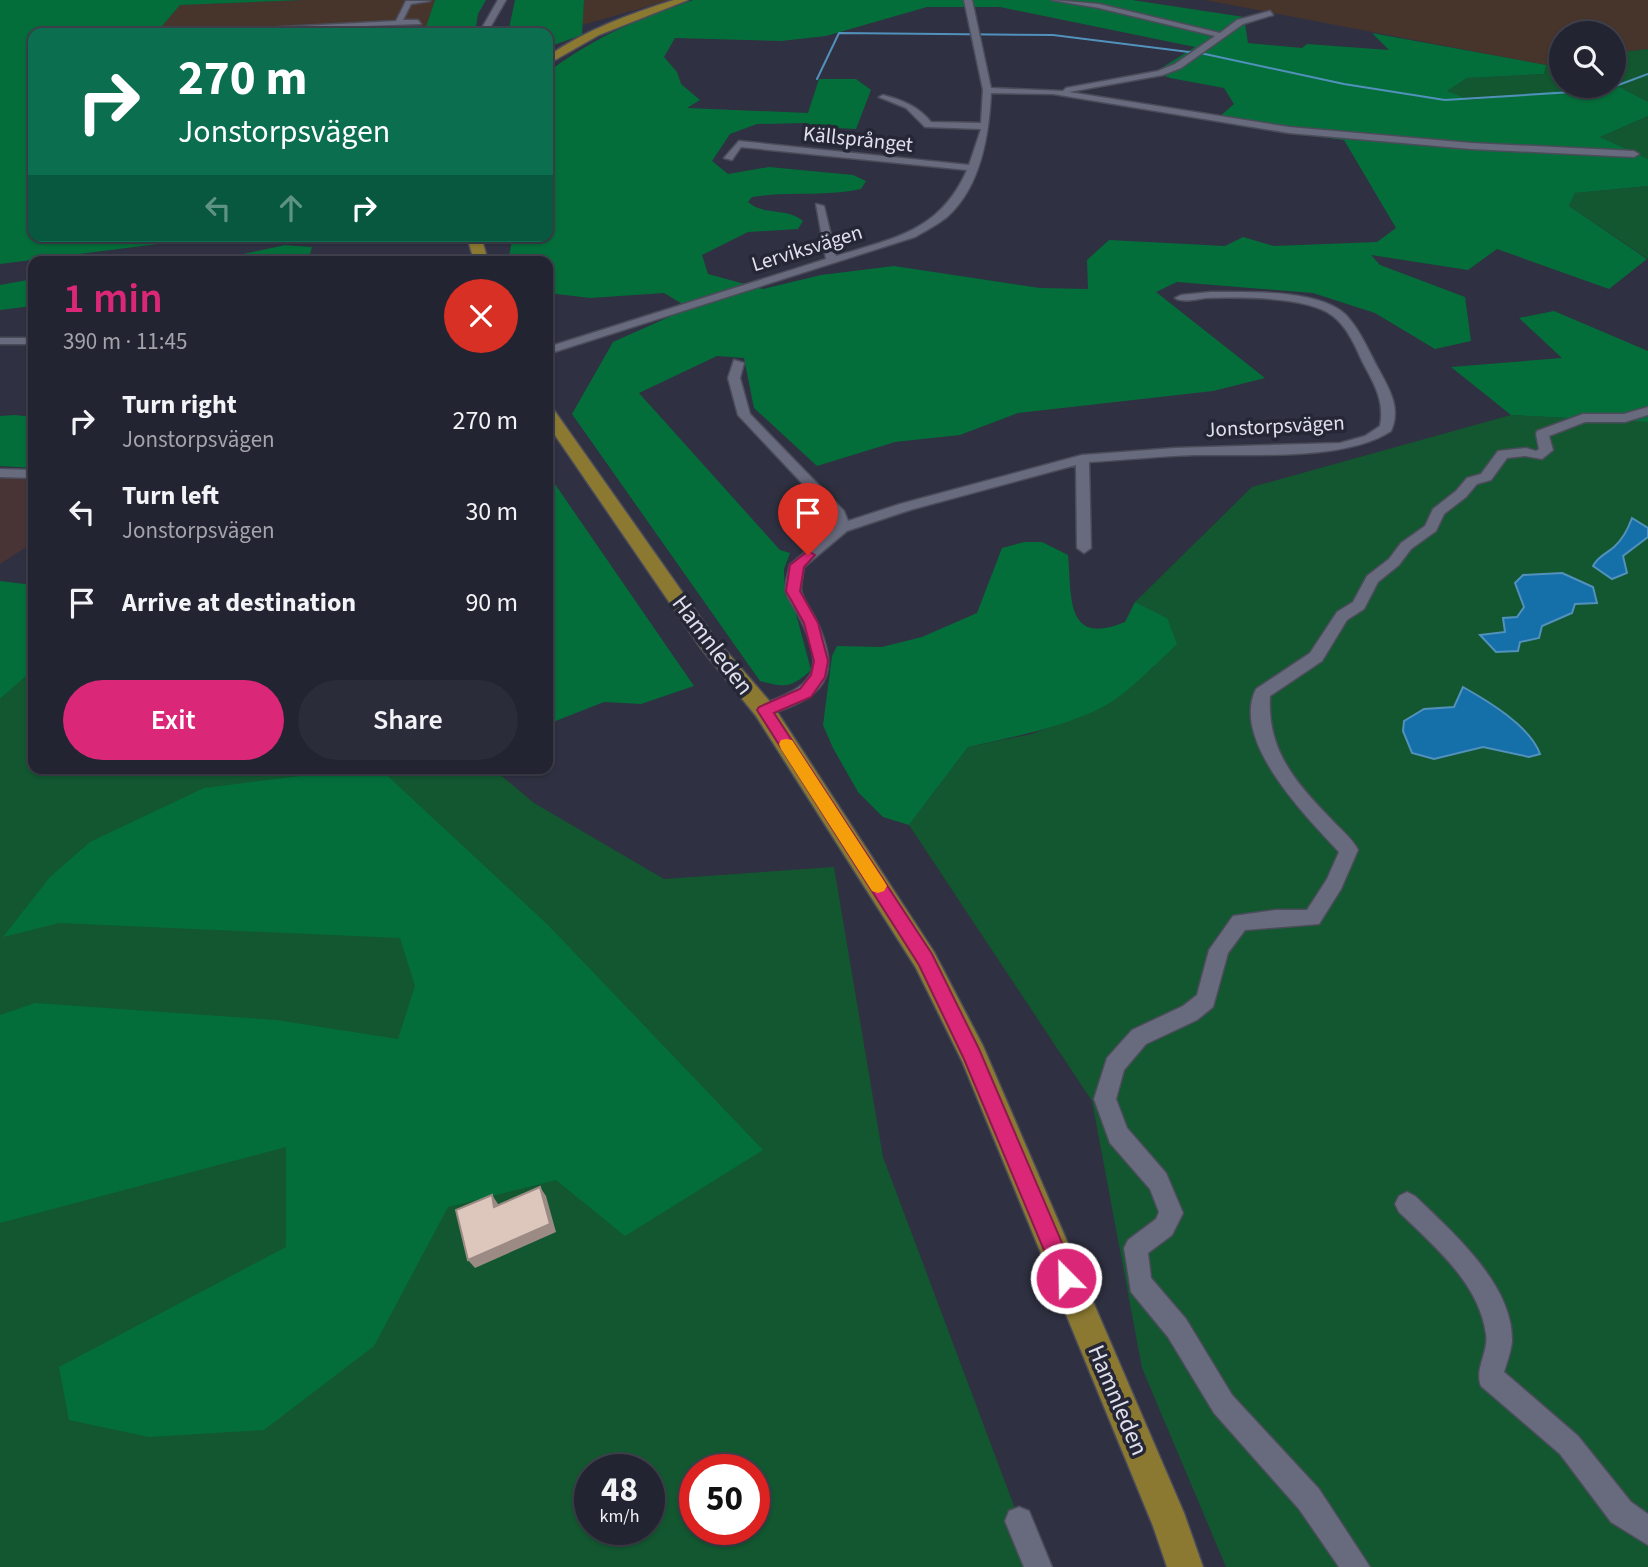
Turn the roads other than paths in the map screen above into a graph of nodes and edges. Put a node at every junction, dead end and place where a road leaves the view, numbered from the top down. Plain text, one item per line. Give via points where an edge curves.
1 (502, 0) edge
2 (683, 0) edge
3 (968, 0) edge
4 (1056, 0) edge
5 (426, 1) edge
6 (1270, 13) dead end
7 (399, 22) junction
8 (418, 22) junction
9 (257, 28) edge
10 (416, 28) edge
11 (486, 28) edge
12 (1220, 35) junction
13 (553, 58) edge
14 (987, 90) junction
15 (1053, 92) junction
16 (883, 97) dead end
17 (985, 126) junction
18 (1634, 154) dead end
19 (729, 158) dead end
20 (973, 168) junction
21 (819, 206) dead end
22 (832, 261) junction
23 (1181, 298) dead end
24 (0, 341) edge
25 (28, 341) edge
26 (553, 349) edge
27 (738, 363) dead end
28 (1648, 411) edge
29 (1625, 418) junction
30 (553, 420) edge
31 (1648, 425) edge
32 (1082, 459) junction
33 (0, 473) edge
34 (28, 474) edge
35 (842, 528) junction
36 (1084, 548) dead end
37 (764, 710) junction
38 (1407, 1204) dead end
39 (1019, 1521) dead end
40 (1648, 1531) edge
41 (1038, 1567) edge
42 (1185, 1567) edge
43 (1356, 1567) edge

1 - 11 street
2 - 13 main road via 622,21
3 - 14 street, Lerviksvägen
4 - 12 street
5 - 7 street via 408,2
5 - 8 street
6 - 12 street via 1240,22
7 - 8 street
7 - 9 street
8 - 10 street
12 - 15 street via 1178,66
14 - 15 street
14 - 17 street, Lerviksvägen
15 - 18 street via 1244,124 1471,146
16 - 17 street via 908,105 928,125
17 - 20 street, Lerviksvägen
19 - 20 street, Källsprånget via 739,144
20 - 22 street, Lerviksvägen via 961,195 927,226
21 - 22 street
22 - 26 street, Lerviksvägen
23 - 32 street, Jonstorpsvägen via 1295,299 1328,307 1352,330 1390,402 1386,428 1370,439 1340,447
24 - 25 street
27 - 35 street via 734,378 744,415 839,514
28 - 29 street
29 - 31 street
29 - 43 street via 1583,418 1542,434 1546,450 1538,456 1503,454 1486,477 1472,481 1438,512 1431,528 1372,579 1359,605 1342,616 1317,657 1262,693 1258,712 1265,742 1290,786 1349,850 1312,918 1240,922 1219,950 1206,1000 1190,1013 1139,1037 1115,1065 1105,1099 1118,1135 1158,1181 1171,1213 1164,1227 1136,1248 1140,1283 1177,1328 1223,1404 1309,1499
30 - 37 main road, Hamnleden via 707,642
32 - 35 street, Jonstorpsvägen
32 - 36 street
33 - 34 street
35 - 37 street, Jonstorpsvägen via 797,565 793,591 811,623 821,661 818,677 806,693
37 - 42 main road, Hamnleden via 925,960 949,1007
38 - 40 street via 1461,1258 1488,1299 1500,1336 1490,1377 1569,1445 1621,1512
39 - 41 street

